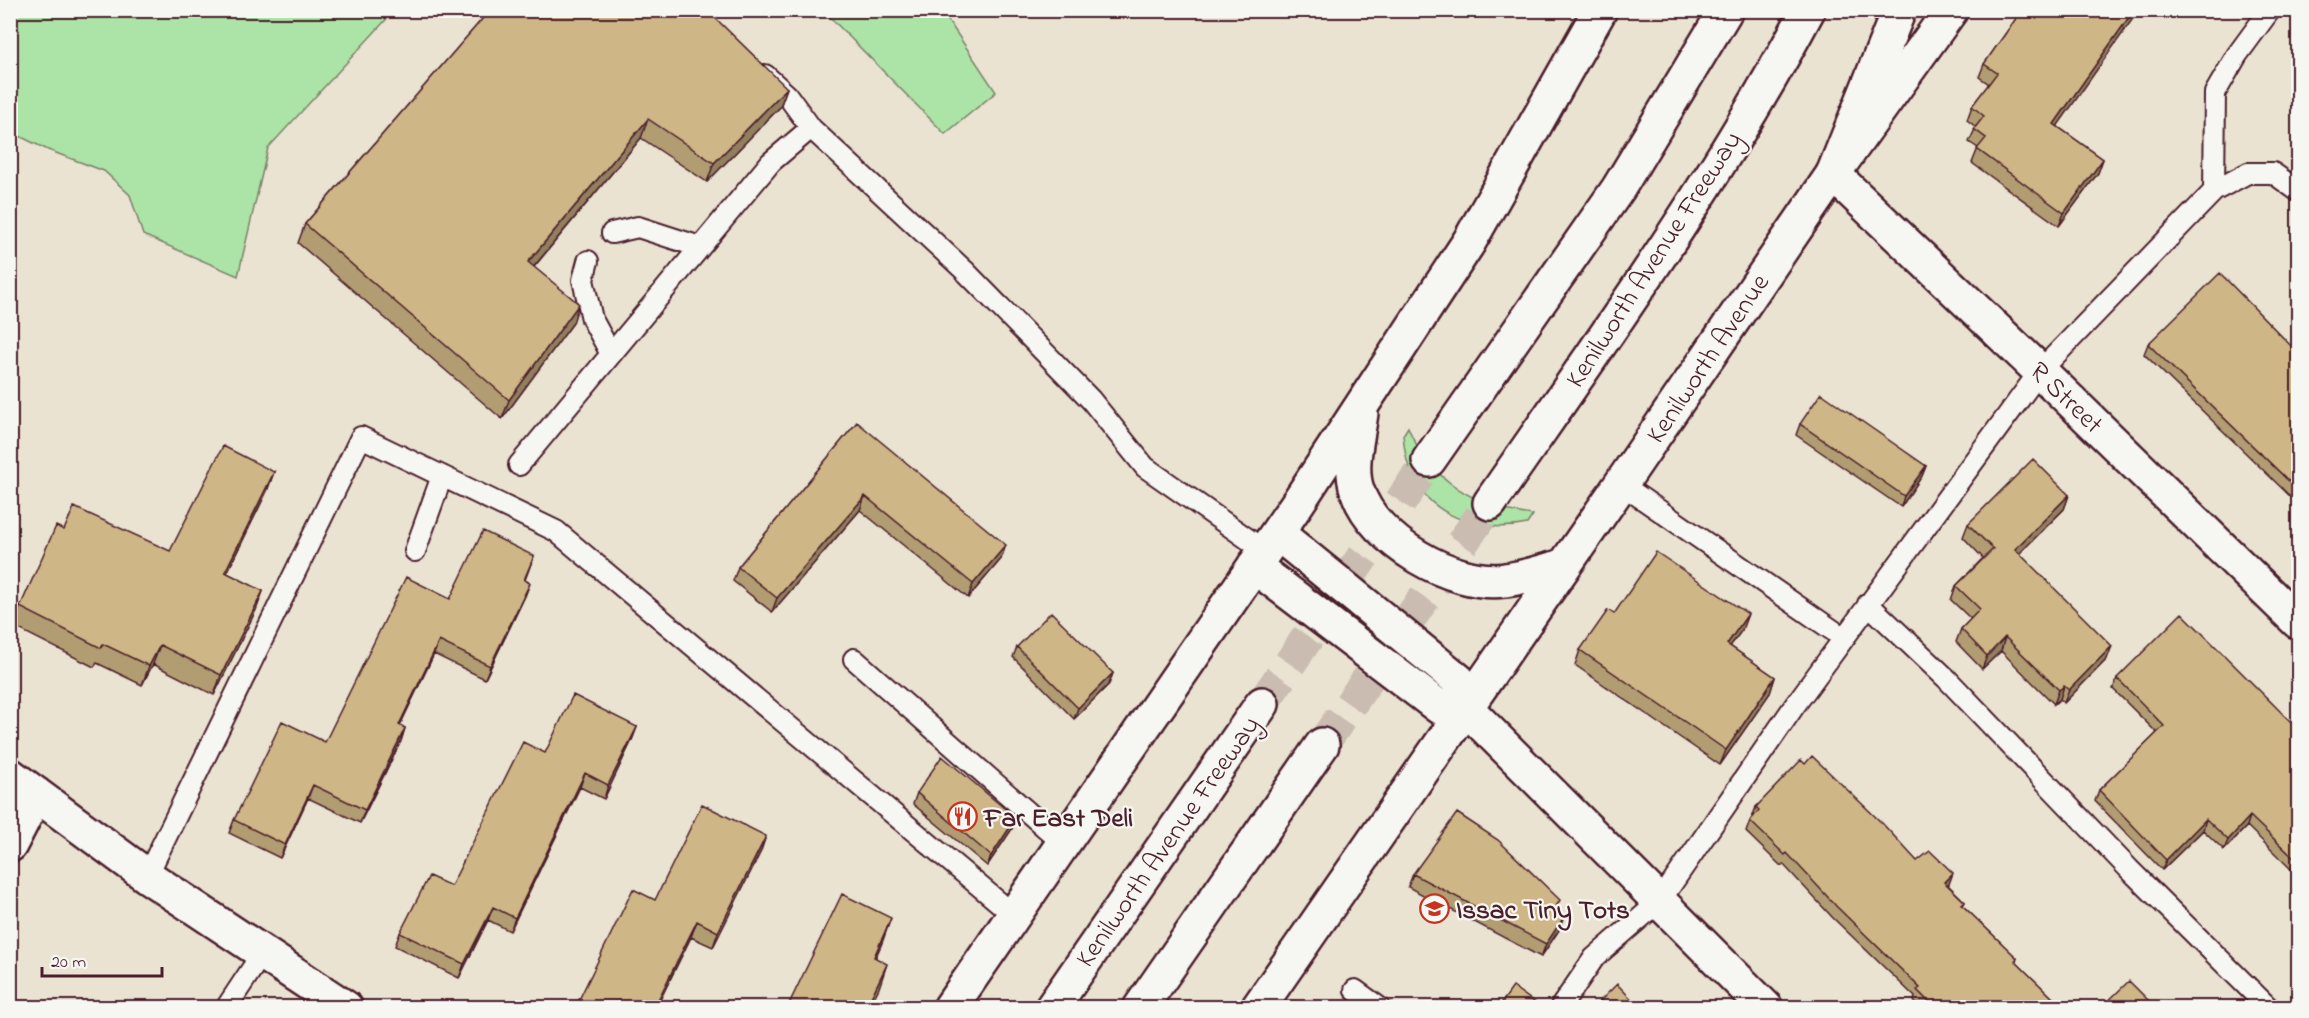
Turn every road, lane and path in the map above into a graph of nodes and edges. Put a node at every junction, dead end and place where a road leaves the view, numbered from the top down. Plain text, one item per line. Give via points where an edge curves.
1 (1600, 10) edge
2 (1726, 10) edge
3 (1808, 10) edge
4 (1899, 10) edge
5 (1952, 10) edge
6 (2270, 10) edge
7 (754, 64) edge
8 (811, 128) junction
9 (1833, 174) junction
10 (2298, 190) edge
11 (2214, 191) junction
12 (612, 233) dead end
13 (700, 247) junction
14 (588, 261) dead end
15 (611, 354) junction
16 (2040, 371) junction
17 (1362, 405) junction
18 (1429, 460) tunnel mouth
19 (519, 465) dead end
20 (442, 476) junction
21 (1621, 484) junction
22 (1490, 503) tunnel mouth
23 (1265, 550) junction
24 (415, 551) dead end
25 (1563, 566) junction
26 (1868, 604) junction
27 (2298, 622) edge
28 (1844, 638) junction
29 (854, 659) dead end
30 (1262, 704) tunnel mouth
31 (1465, 706) junction
32 (1322, 745) tunnel mouth
33 (10, 775) edge
34 (36, 794) junction
35 (10, 844) edge
36 (1064, 844) junction
37 (147, 876) junction
38 (1660, 902) junction
39 (1014, 915) junction
40 (263, 952) junction
41 (1355, 990) dead end
42 (1266, 1005) edge
43 (226, 1008) edge
44 (346, 1008) edge
45 (950, 1008) edge
46 (1052, 1008) edge
47 (1140, 1008) edge
48 (1380, 1008) edge
49 (1560, 1008) edge
50 (1766, 1008) edge
51 (2269, 1008) edge

1 - 17 main road via 1469,242
2 - 18 main road via 1618,189
3 - 22 main road, Kenilworth Avenue Freeway via 1693,205
4 - 9 main road
5 - 9 main road, Kenilworth Avenue
6 - 11 lane via 2237,55 2216,93
7 - 8 lane via 787,95
8 - 13 lane via 771,162
8 - 23 lane via 964,270 1091,400 1145,466
9 - 16 main road, R Street
9 - 21 main road, Kenilworth Avenue
10 - 11 lane via 2274,173 2248,173
11 - 16 lane
12 - 13 lane via 638,227
13 - 15 lane
14 - 15 lane via 583,280 592,319
15 - 19 lane
16 - 26 lane
16 - 27 main road, R Street
17 - 23 main road
17 - 25 main road via 1354,467 1357,490 1371,516 1398,545 1465,579 1503,580
20 - 24 lane
20 - 37 lane via 361,437
20 - 39 lane via 556,531
21 - 25 main road, Kenilworth Avenue
21 - 28 lane
23 - 31 main road via 1439,707
23 - 36 main road
25 - 31 main road, Kenilworth Avenue
26 - 28 lane
26 - 51 lane via 1946,678
28 - 38 lane
29 - 36 lane
30 - 46 main road, Kenilworth Avenue Freeway
31 - 38 main road
31 - 42 main road, Kenilworth Avenue
32 - 47 main road
33 - 34 main road
34 - 35 main road
34 - 37 main road
36 - 39 main road
37 - 40 main road
38 - 49 lane via 1594,958
38 - 50 main road
39 - 45 main road
40 - 43 lane
40 - 44 main road
41 - 48 lane

